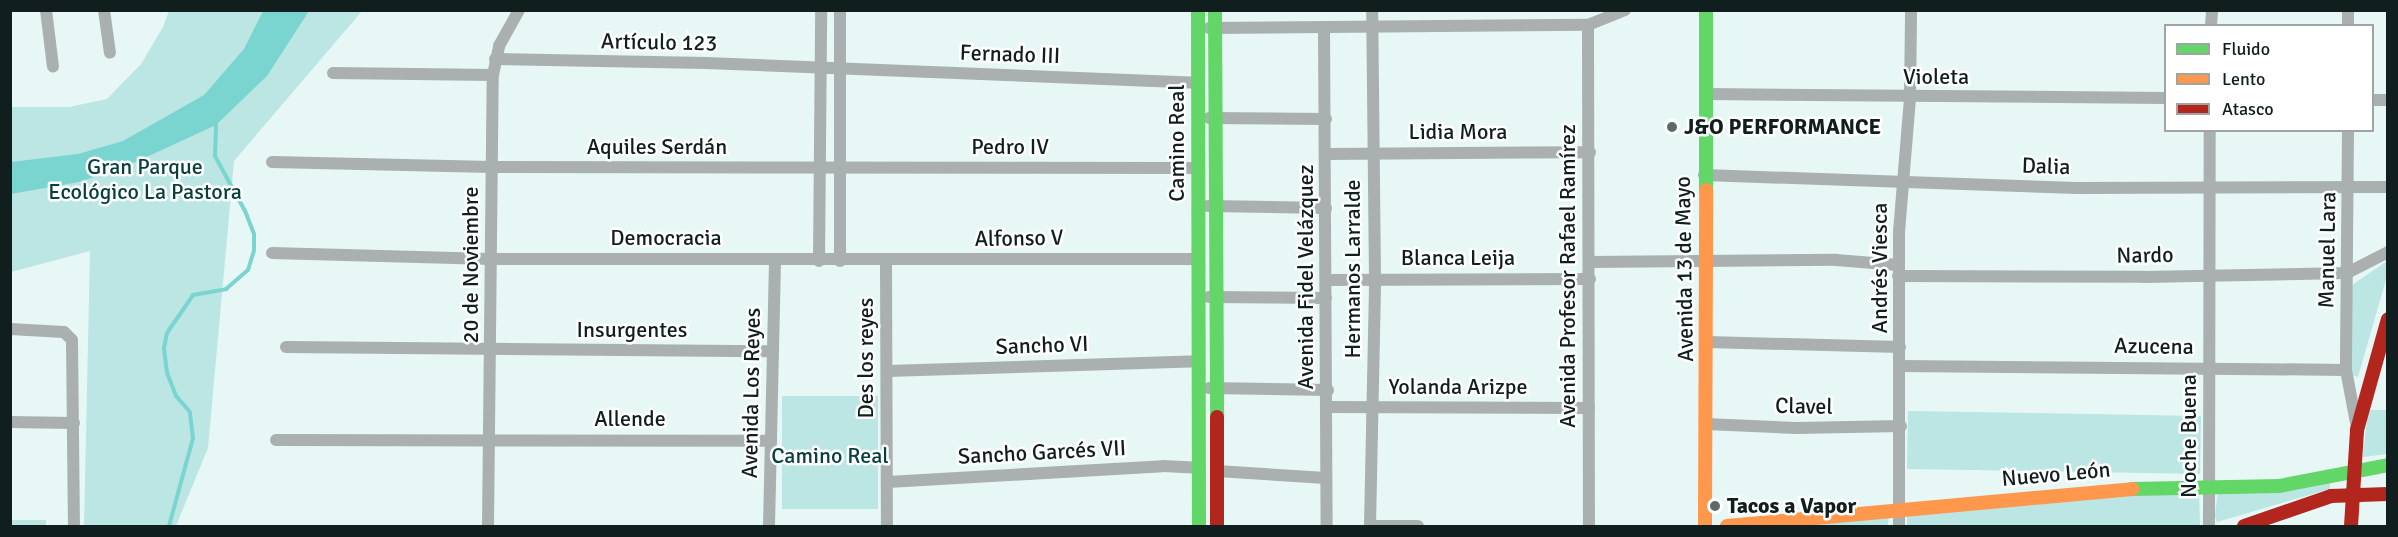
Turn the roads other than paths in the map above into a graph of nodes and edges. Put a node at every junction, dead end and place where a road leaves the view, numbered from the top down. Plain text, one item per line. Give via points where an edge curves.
1 (46, 10) edge
2 (104, 10) edge
3 (519, 10) edge
4 (821, 10) edge
5 (840, 10) edge
6 (1198, 10) edge
7 (1215, 10) edge
8 (1372, 10) edge
9 (1625, 10) edge
10 (1706, 10) edge
11 (1911, 10) edge
12 (1372, 26) junction
13 (1588, 26) junction
14 (1324, 27) junction
15 (1198, 28) junction
16 (1216, 28) junction
17 (110, 53) dead end
18 (495, 59) junction
19 (53, 67) dead end
20 (821, 68) junction
21 (840, 68) junction
22 (333, 73) dead end
23 (494, 75) junction
24 (1197, 83) junction
25 (1706, 94) junction
26 (1910, 98) junction
27 (2164, 98) edge
28 (1198, 117) junction
29 (1216, 118) junction
30 (1326, 119) junction
31 (2210, 132) edge
32 (2348, 132) edge
33 (1590, 152) junction
34 (1326, 154) junction
35 (1374, 154) junction
36 (272, 162) dead end
37 (492, 167) junction
38 (822, 168) junction
39 (1198, 168) junction
40 (840, 169) junction
41 (1704, 176) junction
42 (1902, 183) junction
43 (2208, 185) junction
44 (2349, 187) junction
45 (2388, 187) edge
46 (1198, 206) junction
47 (1217, 206) junction
48 (1326, 208) junction
49 (2388, 252) edge
50 (272, 253) dead end
51 (491, 259) junction
52 (1199, 259) junction
53 (775, 260) junction
54 (1705, 260) junction
55 (819, 261) junction
56 (840, 261) junction
57 (886, 261) junction
58 (1590, 262) junction
59 (1898, 270) junction
60 (2347, 273) junction
61 (2212, 275) junction
62 (1375, 279) junction
63 (1590, 279) junction
64 (1326, 280) junction
65 (1198, 296) junction
66 (1217, 297) junction
67 (1326, 298) junction
68 (2388, 319) edge
69 (10, 329) edge
70 (1707, 342) junction
71 (286, 347) dead end
72 (1900, 347) junction
73 (491, 350) junction
74 (772, 351) junction
75 (1198, 361) junction
76 (1900, 366) junction
77 (2210, 368) junction
78 (2346, 370) junction
79 (887, 371) junction
80 (1199, 388) junction
81 (1218, 389) junction
82 (1328, 390) junction
83 (1327, 407) junction
84 (1374, 408) junction
85 (1589, 408) junction
86 (10, 422) edge
87 (74, 423) junction
88 (1706, 424) junction
89 (1900, 426) junction
90 (2357, 430) junction
91 (276, 440) dead end
92 (490, 440) junction
93 (771, 441) junction
94 (2388, 465) edge
95 (1198, 468) junction
96 (1217, 471) junction
97 (2352, 473) junction
98 (1326, 478) junction
99 (888, 482) junction
100 (2209, 486) junction
101 (2351, 493) junction
102 (2388, 494) edge
103 (1899, 509) junction
104 (74, 526) edge
105 (488, 526) edge
106 (769, 526) edge
107 (887, 526) edge
108 (1199, 526) edge
109 (1217, 526) edge
110 (1327, 526) edge
111 (1370, 526) edge
112 (1418, 526) edge
113 (1589, 526) edge
114 (1705, 526) edge
115 (1727, 526) edge
116 (1899, 526) edge
117 (2209, 526) edge
118 (2244, 526) edge
119 (2351, 526) edge

1 - 19 street
2 - 17 street
3 - 18 street, 20 de Noviembre
4 - 20 street
5 - 21 street
6 - 15 street, Camino Real
7 - 16 street, Camino Real
8 - 12 street, Hermanos Larralde
9 - 13 street
10 - 25 street, Avenida 13 de Mayo
11 - 26 street, Andrés Viesca
12 - 13 street
12 - 14 street
12 - 35 street, Hermanos Larralde
13 - 33 street, Avenida Profesor Rafael Ramírez
14 - 16 street
14 - 30 street, Avenida Fidel Velázquez
15 - 16 street
15 - 24 street, Camino Real
16 - 29 street, Camino Real
18 - 20 street, Artículo 123
18 - 23 street, 20 de Noviembre
20 - 21 street, Fernado III
20 - 38 street
21 - 24 street, Fernado III
21 - 40 street
22 - 23 street
23 - 37 street, 20 de Noviembre
24 - 28 street, Camino Real
25 - 26 street, Violeta
25 - 41 street, Avenida 13 de Mayo
26 - 27 street, Violeta
26 - 42 street, Andrés Viesca
28 - 29 street
28 - 39 street, Camino Real
29 - 30 street
29 - 47 street, Camino Real
30 - 34 street, Avenida Fidel Velázquez
31 - 43 street, Noche Buena
32 - 44 street, Manuel Lara
33 - 35 street, Lidia Mora
33 - 58 street, Avenida Profesor Rafael Ramírez
34 - 35 street, Lidia Mora
34 - 48 street, Avenida Fidel Velázquez
35 - 62 street, Hermanos Larralde
36 - 37 street, Aquiles Serdán
37 - 38 street, Aquiles Serdán
37 - 51 street, 20 de Noviembre
38 - 40 street, Pedro IV
38 - 55 street
39 - 40 street, Pedro IV
39 - 46 street, Camino Real
40 - 56 street
41 - 42 street, Dalia
41 - 54 street, Avenida 13 de Mayo
42 - 43 street, Dalia via 2077,188
42 - 59 street, Andrés Viesca
43 - 44 street, Dalia
43 - 61 street, Noche Buena
44 - 45 street, Dalia
44 - 60 street, Manuel Lara
46 - 47 street
46 - 52 street, Camino Real
47 - 48 street
47 - 66 street, Camino Real
48 - 64 street, Avenida Fidel Velázquez
49 - 60 street, Nardo
50 - 51 street, Democracia
51 - 53 street, Democracia
51 - 73 street, 20 de Noviembre
52 - 57 street, Alfonso V
52 - 65 street, Camino Real
53 - 55 street, Democracia
53 - 74 street, Avenida Los Reyes
54 - 58 street, Nardo
54 - 59 street, Nardo via 1836,260
54 - 70 street, Avenida 13 de Mayo
55 - 56 street, Democracia
56 - 57 street, Alfonso V
57 - 79 street, Des los reyes
58 - 63 street, Avenida Profesor Rafael Ramírez
59 - 61 street, Nardo
59 - 72 street, Andrés Viesca
60 - 61 street, Nardo
60 - 78 street, Manuel Lara
61 - 77 street, Noche Buena
62 - 63 street, Blanca Leija
62 - 64 street, Blanca Leija
62 - 84 street, Hermanos Larralde
63 - 85 street, Avenida Profesor Rafael Ramírez
64 - 67 street, Avenida Fidel Velázquez
65 - 66 street
65 - 75 street, Camino Real
66 - 67 street
66 - 81 street, Camino Real
67 - 82 street, Avenida Fidel Velázquez
68 - 90 street
69 - 87 street via 70,335
70 - 72 street
70 - 88 street, Avenida 13 de Mayo
71 - 73 street, Insurgentes
72 - 76 street, Andrés Viesca
73 - 74 street, Insurgentes
73 - 92 street, 20 de Noviembre
74 - 93 street, Avenida Los Reyes
75 - 79 street, Sancho VI
75 - 80 street, Camino Real
76 - 77 street, Azucena
76 - 89 street, Andrés Viesca
77 - 78 street, Azucena
77 - 100 street, Noche Buena
78 - 90 street
79 - 99 street, Des los reyes
80 - 81 street
80 - 95 street, Camino Real
81 - 82 street
81 - 96 street, Camino Real
82 - 83 street, Avenida Fidel Velázquez
83 - 84 street, Yolanda Arizpe
83 - 98 street, Avenida Fidel Velázquez
84 - 85 street, Yolanda Arizpe
84 - 111 street, Hermanos Larralde
85 - 113 street, Avenida Profesor Rafael Ramírez
86 - 87 street
87 - 104 street
88 - 89 street, Clavel via 1797,428
88 - 114 street, Avenida 13 de Mayo
89 - 103 street, Andrés Viesca
90 - 97 street
91 - 92 street, Allende
92 - 93 street, Allende
92 - 105 street, 20 de Noviembre
93 - 106 street, Avenida Los Reyes
94 - 97 street, Nuevo León
95 - 99 street, Sancho Garcés VII via 1163,466
95 - 108 street, Camino Real
96 - 98 street
96 - 109 street, Camino Real
97 - 100 street, Nuevo León via 2279,486
97 - 101 street
98 - 110 street, Avenida Fidel Velázquez
99 - 107 street, Des los reyes
100 - 103 street, Nuevo León
100 - 117 street, Noche Buena
101 - 102 street
101 - 118 street via 2322,498
101 - 119 street
103 - 115 street, Nuevo León
103 - 116 street, Andrés Viesca
111 - 112 street

